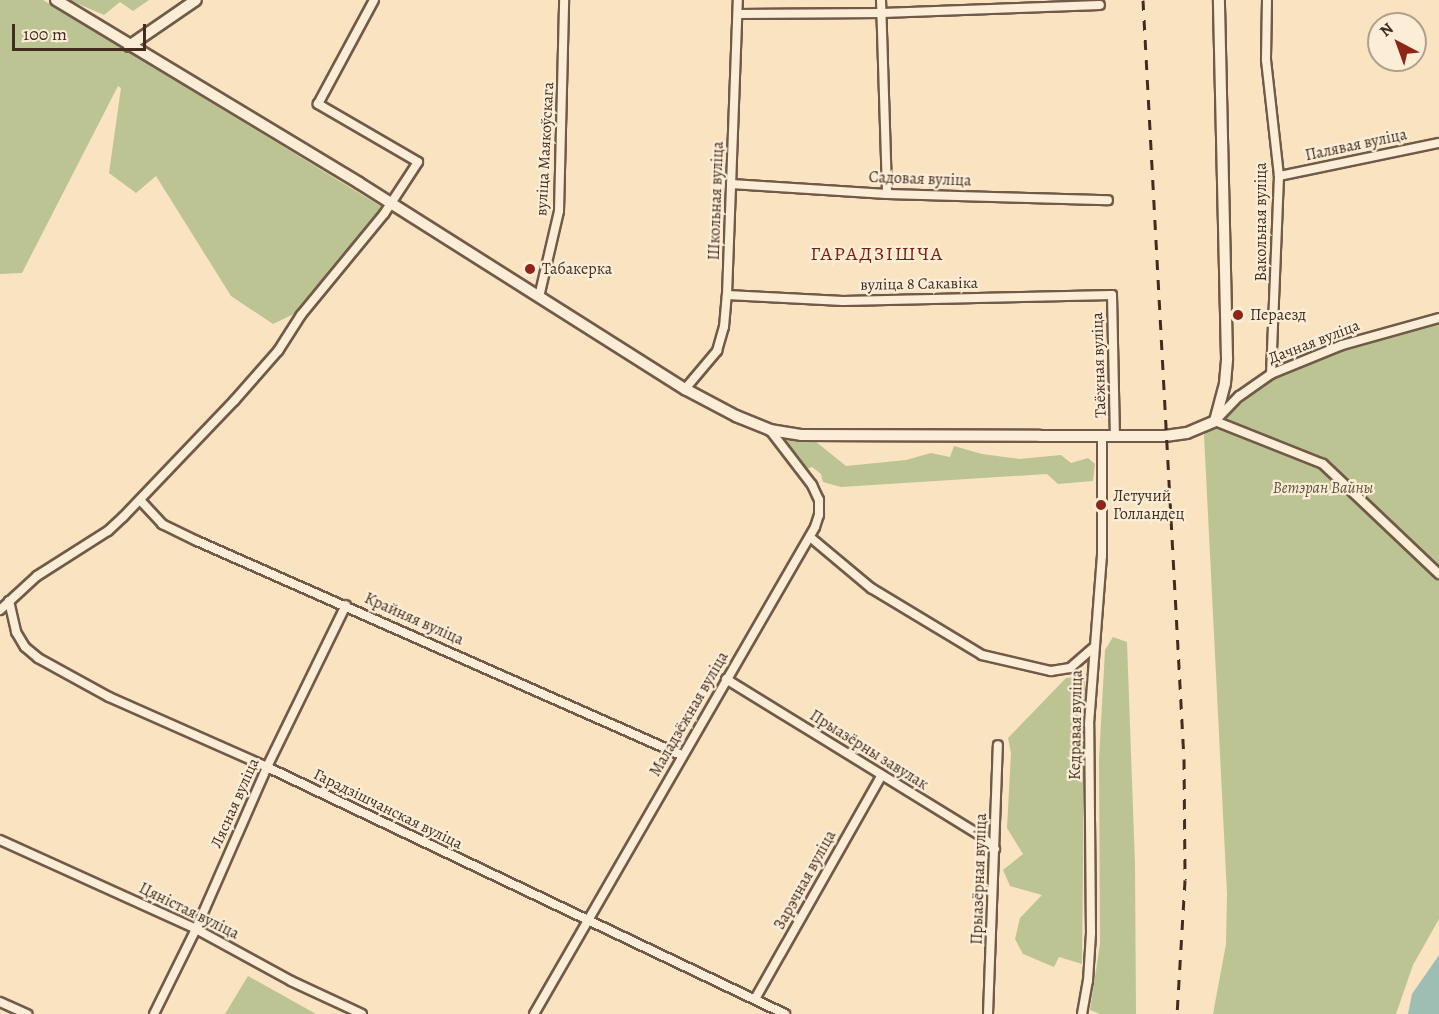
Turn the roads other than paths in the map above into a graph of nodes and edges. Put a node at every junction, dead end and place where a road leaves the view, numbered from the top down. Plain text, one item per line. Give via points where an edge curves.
1 (56, 0) edge
2 (196, 0) edge
3 (374, 0) edge
4 (564, 0) edge
5 (738, 0) edge
6 (881, 0) edge
7 (1219, 0) edge
8 (1267, 0) edge
9 (1100, 5) dead end
10 (882, 13) junction
11 (738, 14) junction
12 (129, 46) junction
13 (1439, 143) edge
14 (1279, 176) junction
15 (731, 184) junction
16 (887, 194) junction
17 (1108, 200) dead end
18 (392, 204) junction
19 (728, 295) junction
20 (1112, 295) joint
21 (539, 297) junction
22 (1439, 318) edge
23 (1271, 374) junction
24 (685, 390) junction
25 (1215, 421) junction
26 (770, 430) junction
27 (1115, 435) junction
28 (1102, 436) junction
29 (140, 500) junction
30 (810, 537) junction
31 (1439, 574) edge
32 (9, 601) junction
33 (346, 605) junction
34 (0, 610) edge
35 (1093, 648) junction
36 (726, 679) junction
37 (998, 745) dead end
38 (683, 756) junction
39 (267, 767) junction
40 (880, 776) junction
41 (0, 840) edge
42 (995, 849) junction
43 (588, 921) junction
44 (196, 929) junction
45 (755, 999) junction
46 (0, 1002) edge
47 (22, 1013) edge
48 (154, 1014) edge
49 (362, 1014) edge
50 (534, 1014) edge
51 (785, 1014) edge
52 (988, 1014) edge
53 (1082, 1014) edge

1 - 12 main road
2 - 12 main road
3 - 18 street via 318,104 418,162
4 - 21 street, вуліца Маякоўскага via 559,211
5 - 11 street, Школьная вуліца
6 - 10 street
7 - 25 main road via 1227,358
8 - 14 street, Вакольная вуліца via 1266,60
9 - 10 street
10 - 11 street
10 - 16 street
11 - 15 street, Школьная вуліца
12 - 18 main road
13 - 14 street, Палявая вуліца
14 - 23 street, Вакольная вуліца
15 - 16 street, Садовая вуліца
15 - 19 street, Школьная вуліца
16 - 17 street, Садовая вуліца
18 - 21 main road
18 - 29 street via 301,315 278,351
19 - 20 street, вуліца 8 Сакавіка via 843,301
19 - 24 street, Школьная вуліца via 717,351
20 - 27 street, Таёжная вуліца
21 - 24 main road
22 - 23 street, Дачная вуліца via 1342,345
23 - 25 street, Дачная вуліца via 1245,391
24 - 26 main road
25 - 27 main road via 1187,433
25 - 31 street via 1323,464
26 - 28 main road via 801,435
26 - 30 street, Маладзёжная вуліца via 819,500 819,515
27 - 28 main road
28 - 35 street, Кедравая вуліца via 1101,556
29 - 32 street via 108,531 37,576
29 - 33 street, Крайняя вуліца via 162,524
30 - 35 street via 871,588 982,655 1051,671 1070,668
30 - 36 street, Маладзёжная вуліца
32 - 34 street
32 - 39 street, Гарадзішчанская вуліца via 16,632 38,658 109,697
33 - 38 street, Крайняя вуліца
33 - 39 street, Лясная вуліца
35 - 53 street, Кедравая вуліца via 1089,724 1091,933
36 - 38 street, Маладзёжная вуліца
36 - 40 street, Прыазёрны завулак
37 - 42 street, Прыазёрная вуліца
38 - 43 street, Маладзёжная вуліца
39 - 43 street, Гарадзішчанская вуліца
39 - 44 street, Лясная вуліца
40 - 42 street, Прыазёрны завулак via 983,837
40 - 45 street, Зарэчная вуліца
41 - 44 street, Цяністая вуліца
42 - 52 street, Прыазёрная вуліца
43 - 45 street, Гарадзішчанская вуліца
43 - 50 street, Маладзёжная вуліца
44 - 48 street, Лясная вуліца
44 - 49 street, Цяністая вуліца
45 - 51 street, Гарадзішчанская вуліца
46 - 47 street

